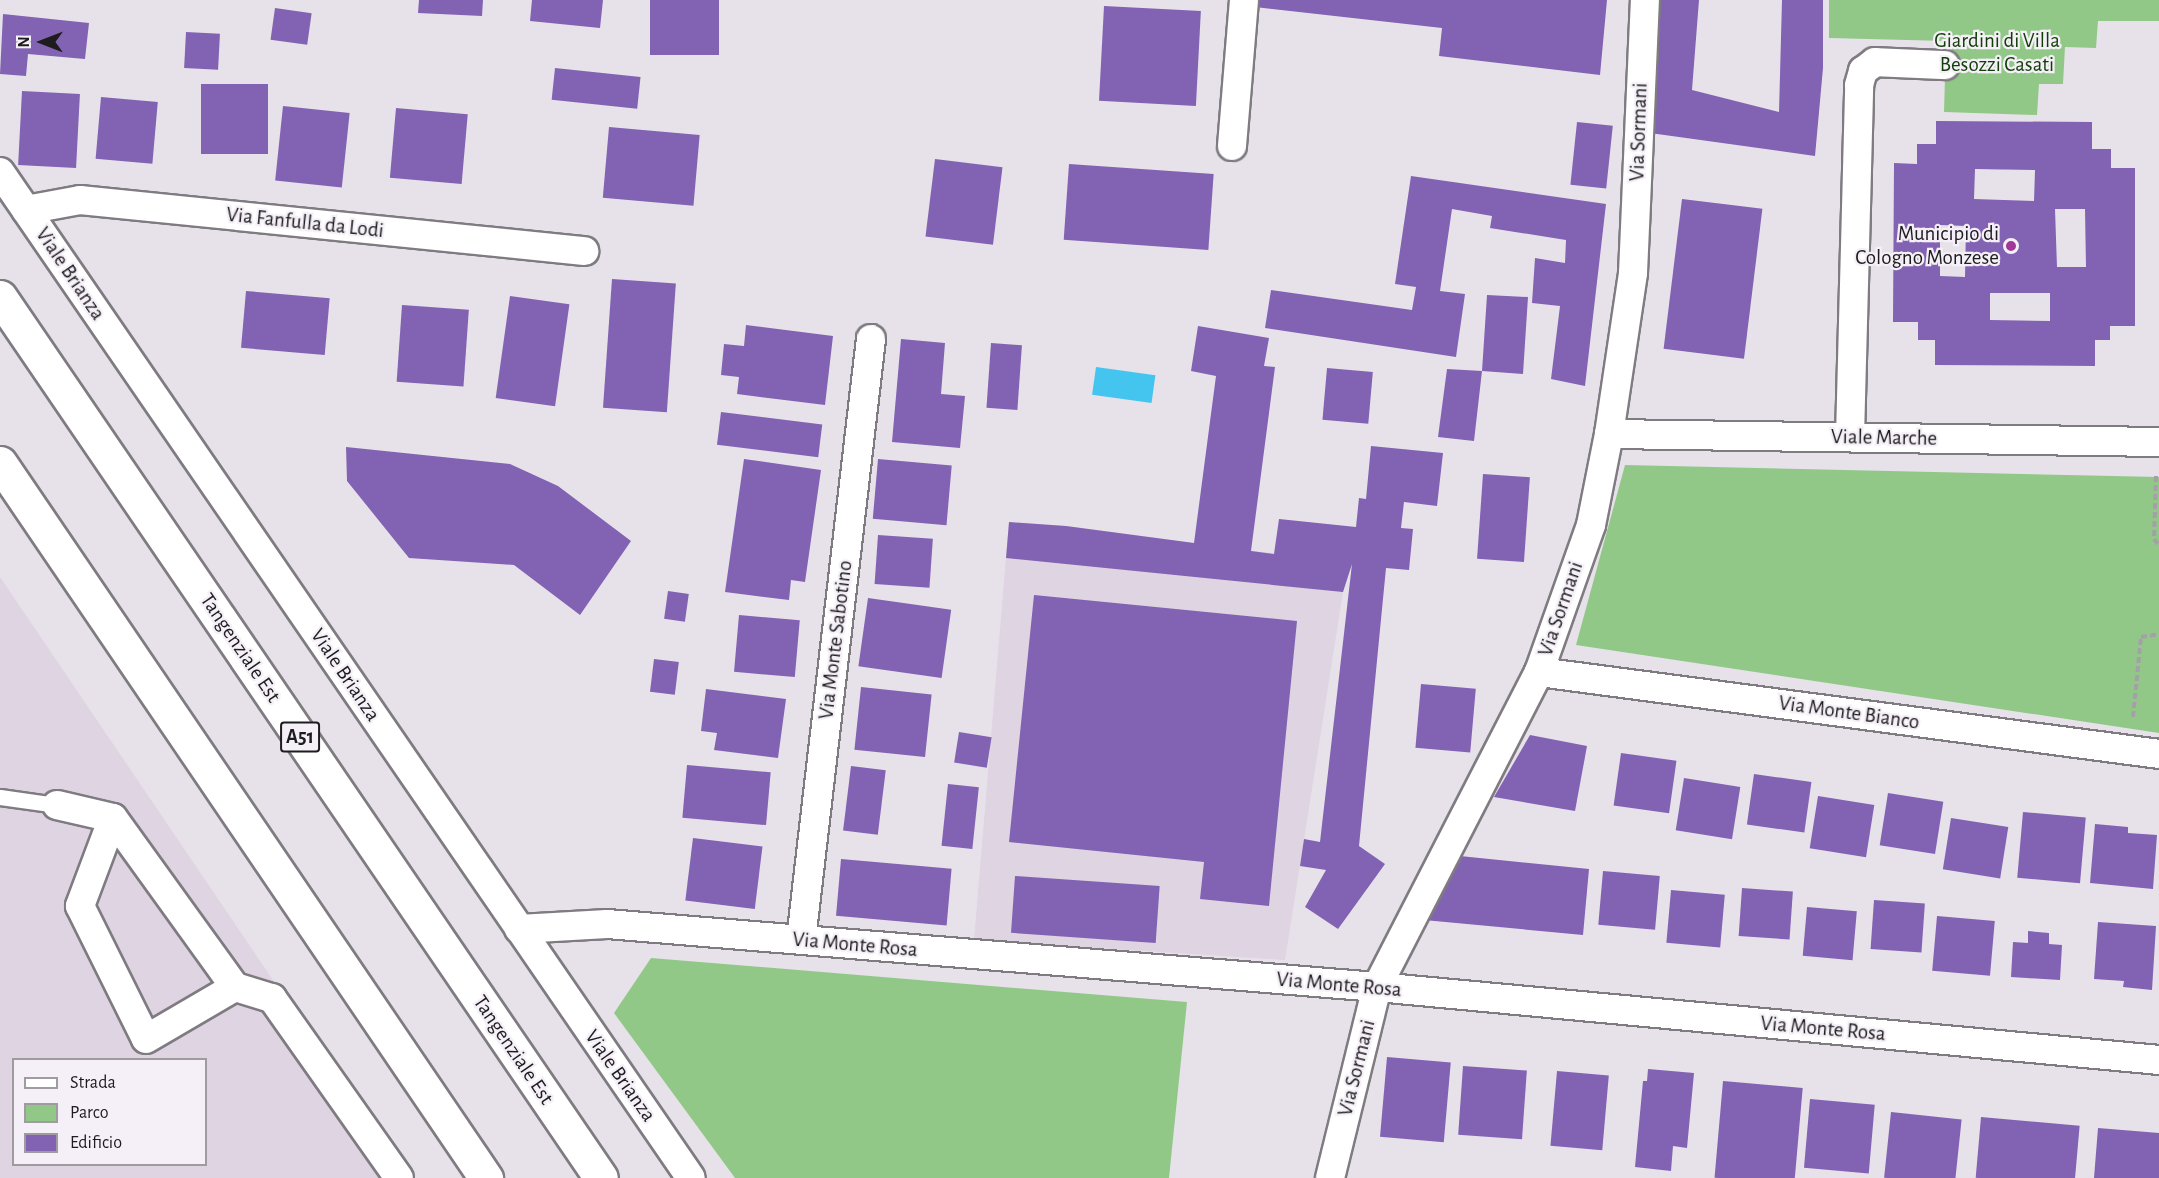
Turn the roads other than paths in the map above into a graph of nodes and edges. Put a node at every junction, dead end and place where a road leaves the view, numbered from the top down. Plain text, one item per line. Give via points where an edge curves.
1 (1244, 0) edge
2 (1645, 0) edge
3 (1945, 65) dead end
4 (1232, 146) dead end
5 (0, 172) edge
6 (26, 210) junction
7 (584, 251) dead end
8 (0, 297) edge
9 (870, 339) dead end
10 (1609, 434) junction
11 (1850, 437) junction
12 (2158, 442) edge
13 (0, 463) edge
14 (1539, 672) junction
15 (2159, 754) edge
16 (0, 797) edge
17 (57, 805) joint
18 (113, 819) junction
19 (519, 930) junction
20 (801, 940) junction
21 (235, 987) junction
22 (1377, 987) junction
23 (2159, 1060) edge
24 (399, 1178) edge
25 (486, 1178) edge
26 (601, 1178) edge
27 (691, 1178) edge
28 (1330, 1178) edge

1 - 4 street
2 - 10 street, Via Sormani via 1633,273
3 - 11 street via 1875,62 1863,71 1859,85
5 - 6 street, Viale Brianza
6 - 7 street, Via Fanfulla da Lodi via 80,200
6 - 19 street, Viale Brianza
8 - 26 highway, Tangenziale Est / A51
9 - 20 street, Via Monte Sabotino
10 - 11 street, Viale Marche
10 - 14 street, Via Sormani via 1591,525
11 - 12 street, Viale Marche
13 - 25 highway
14 - 15 street, Via Monte Bianco
14 - 22 street, Via Sormani
16 - 17 lane
17 - 18 street
18 - 21 street
18 - 21 street via 80,906 146,1039
19 - 20 street, Via Monte Rosa via 607,924
19 - 27 street, Viale Brianza
20 - 22 street, Via Monte Rosa
21 - 24 street via 272,998
22 - 23 street, Via Monte Rosa
22 - 28 street, Via Sormani

